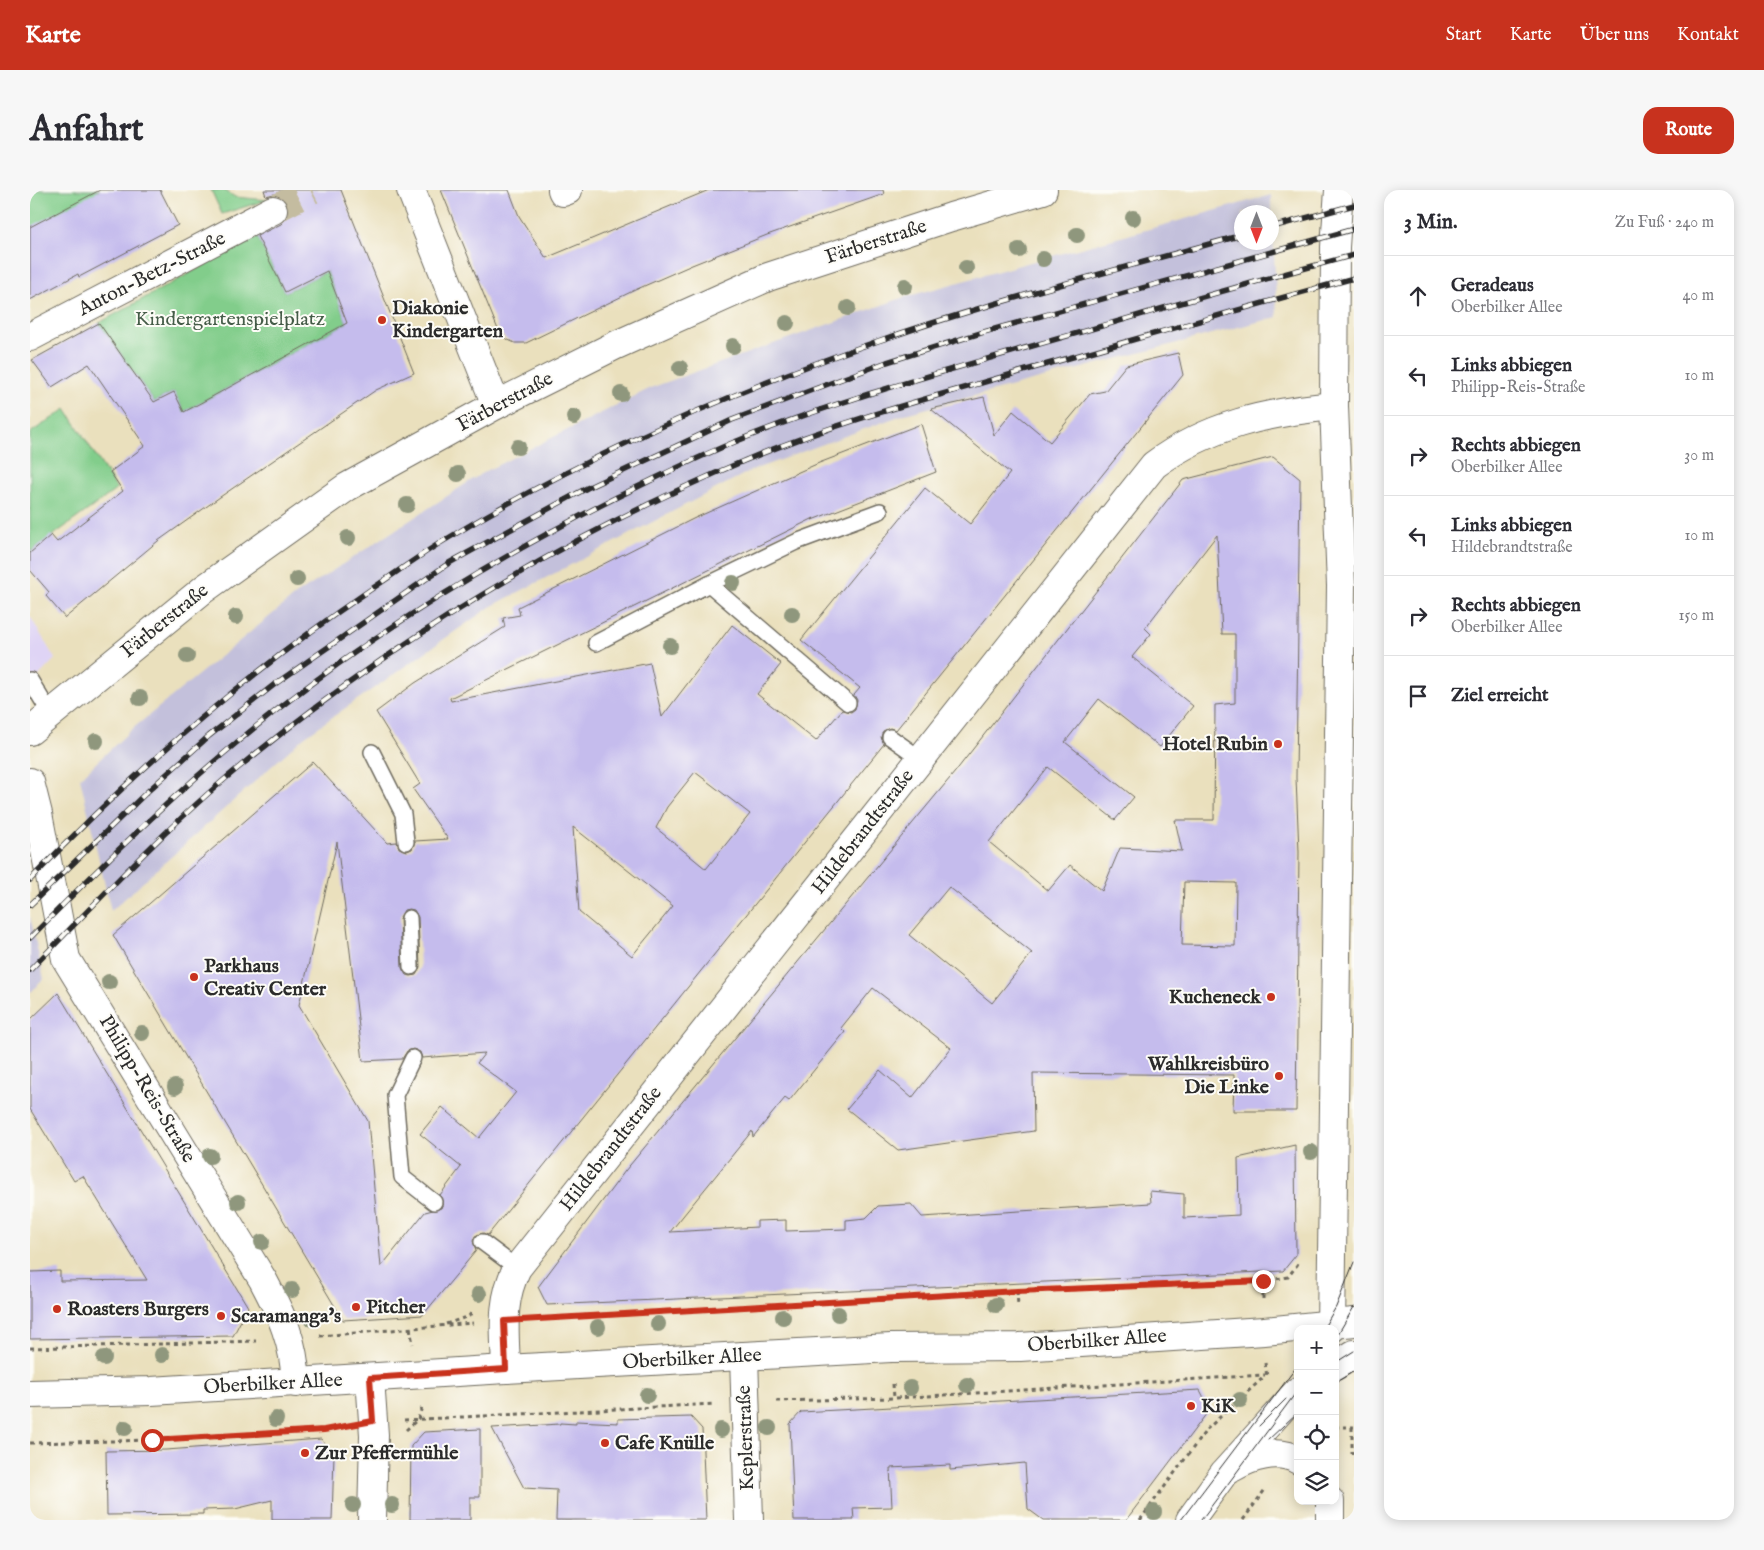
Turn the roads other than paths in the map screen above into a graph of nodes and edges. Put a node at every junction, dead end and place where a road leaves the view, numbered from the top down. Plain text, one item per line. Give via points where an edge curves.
1 (411, 190) edge
2 (562, 190) edge
3 (568, 190) edge
4 (1043, 190) edge
5 (1339, 190) edge
6 (274, 210) tunnel mouth
7 (30, 337) edge
8 (496, 405) junction
9 (1334, 406) junction
10 (880, 510) dead end
11 (709, 584) junction
12 (596, 643) dead end
13 (30, 680) edge
14 (848, 702) dead end
15 (50, 713) junction
16 (30, 732) edge
17 (890, 737) dead end
18 (372, 752) dead end
19 (921, 759) junction
20 (30, 782) edge
21 (406, 842) dead end
22 (409, 918) dead end
23 (412, 967) dead end
24 (413, 1058) dead end
25 (434, 1202) dead end
26 (482, 1242) dead end
27 (517, 1268) junction
28 (1339, 1325) edge
29 (1294, 1328) edge
30 (1354, 1354) edge
31 (744, 1356) junction
32 (1339, 1363) edge
33 (506, 1369) junction
34 (370, 1378) junction
35 (296, 1383) junction
36 (30, 1394) edge
37 (1294, 1394) edge
38 (1294, 1458) edge
39 (1224, 1473) junction
40 (1330, 1505) edge
41 (372, 1520) edge
42 (749, 1520) edge
43 (1190, 1520) edge
44 (1330, 1520) edge

1 - 8 street
2 - 3 street
4 - 8 street, Färberstraße via 950,217 768,278 614,346
5 - 9 street via 1335,247
6 - 7 street, Anton-Betz-Straße
8 - 15 street, Färberstraße via 347,487 204,589
9 - 19 street, Hildebrandtstraße via 1295,409 1247,420 1204,435 1154,465
9 - 28 street via 1341,586
10 - 11 lane via 796,542
11 - 12 lane
11 - 14 lane
13 - 15 lane
15 - 16 street, Färberstraße
17 - 19 lane
18 - 21 lane via 403,814
19 - 27 street, Hildebrandtstraße
20 - 35 street, Philipp-Reis-Straße via 66,959 277,1306 290,1338
22 - 23 lane
24 - 25 lane via 395,1095 402,1177
26 - 27 lane
27 - 33 street, Hildebrandtstraße via 508,1286 503,1309
29 - 31 street, Oberbilker Allee via 1020,1347 891,1348
30 - 32 street
31 - 33 street, Oberbilker Allee
31 - 42 street, Keplerstraße
33 - 34 street, Oberbilker Allee
34 - 35 street, Oberbilker Allee
34 - 41 street
35 - 36 street, Oberbilker Allee
37 - 39 street
38 - 39 street via 1247,1458
39 - 43 street
40 - 44 street

